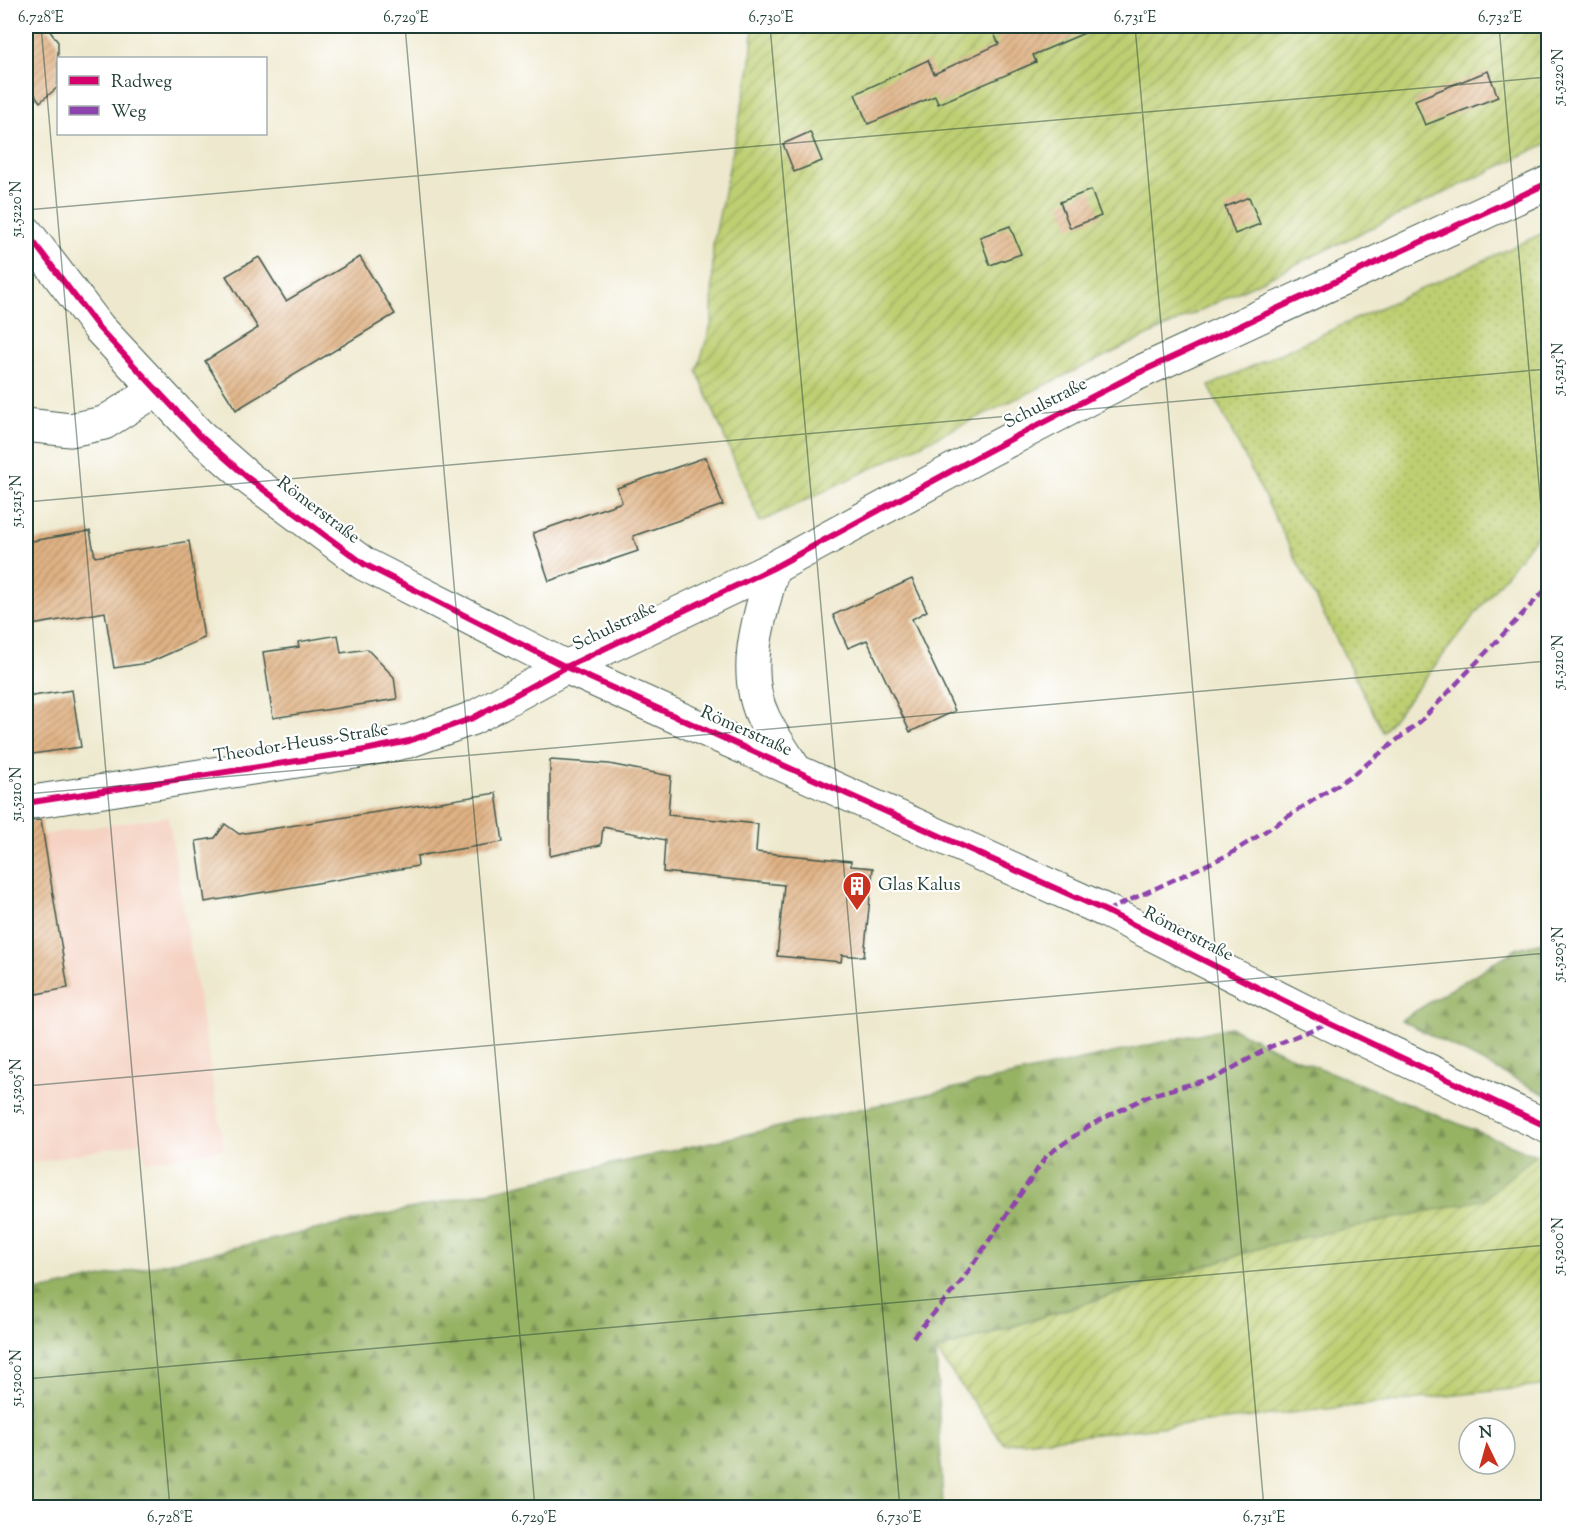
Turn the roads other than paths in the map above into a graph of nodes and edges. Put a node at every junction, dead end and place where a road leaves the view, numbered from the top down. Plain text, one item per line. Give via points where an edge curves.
1 (1548, 183) edge
2 (26, 232) edge
3 (156, 390) junction
4 (26, 425) edge
5 (773, 568) junction
6 (566, 668) junction
7 (796, 771) junction
8 (26, 803) edge
9 (1548, 1126) edge

1 - 5 street, Schulstraße via 1134,375
2 - 3 street, Römerstraße via 99,328
3 - 4 street via 104,423 70,430
3 - 6 street, Römerstraße via 248,478 364,564
5 - 6 street, Schulstraße
5 - 7 street via 754,643 753,681 763,717
6 - 7 street, Römerstraße
6 - 8 street, Theodor-Heuss-Straße via 473,718 409,741
7 - 9 street, Römerstraße via 1106,911 1328,1023

